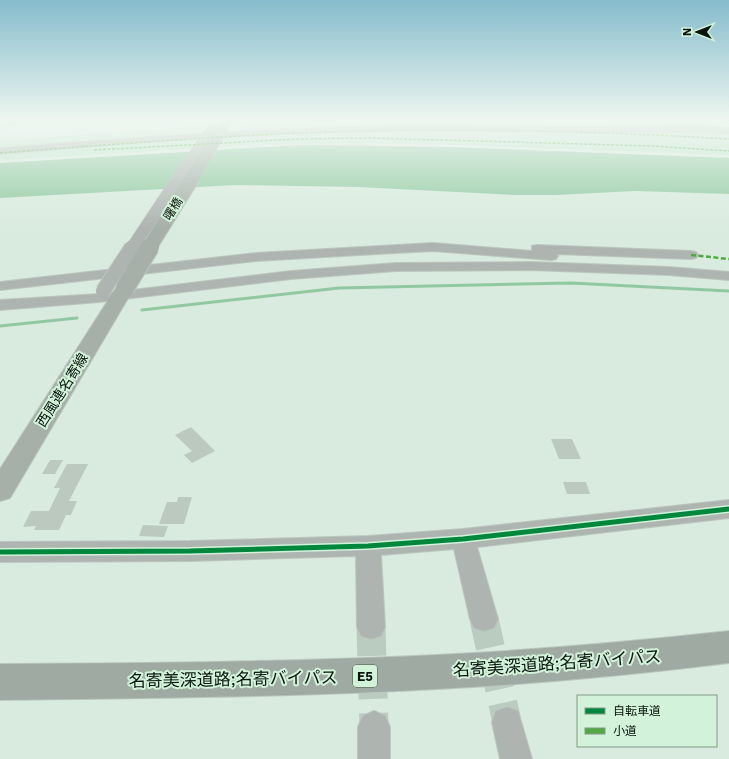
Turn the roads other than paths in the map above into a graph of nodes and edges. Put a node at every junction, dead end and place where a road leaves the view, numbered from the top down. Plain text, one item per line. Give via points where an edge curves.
1 (200, 156) edge
2 (200, 156) edge
3 (472, 249) junction
4 (691, 255) dead end
5 (669, 271) junction
6 (729, 276) edge
7 (0, 286) edge
8 (112, 293) junction
9 (0, 299) edge
10 (36, 302) junction
11 (0, 305) edge
12 (0, 491) edge
13 (729, 509) edge
14 (463, 539) junction
15 (368, 546) junction
16 (0, 552) edge
17 (484, 619) tunnel mouth
18 (371, 627) tunnel mouth
19 (729, 647) edge
20 (0, 682) edge
21 (507, 722) tunnel mouth
22 (374, 727) tunnel mouth
23 (374, 759) edge
24 (516, 759) edge

1 - 8 main road, 曙橋, bridge
2 - 8 street, bridge
3 - 4 street
3 - 5 street via 631,262
3 - 7 street via 433,247 256,258
5 - 6 street
5 - 8 street via 531,266 396,267 284,275
8 - 10 street
8 - 12 main road, 西風連名寄線
9 - 10 street via 27,298
10 - 11 street
13 - 14 street
14 - 15 street
14 - 17 street
15 - 16 street via 190,551
15 - 18 street
19 - 20 highway, 名寄美深道路;名寄バイパス / E5 via 553,666 390,675 193,681
21 - 24 street
22 - 23 street

